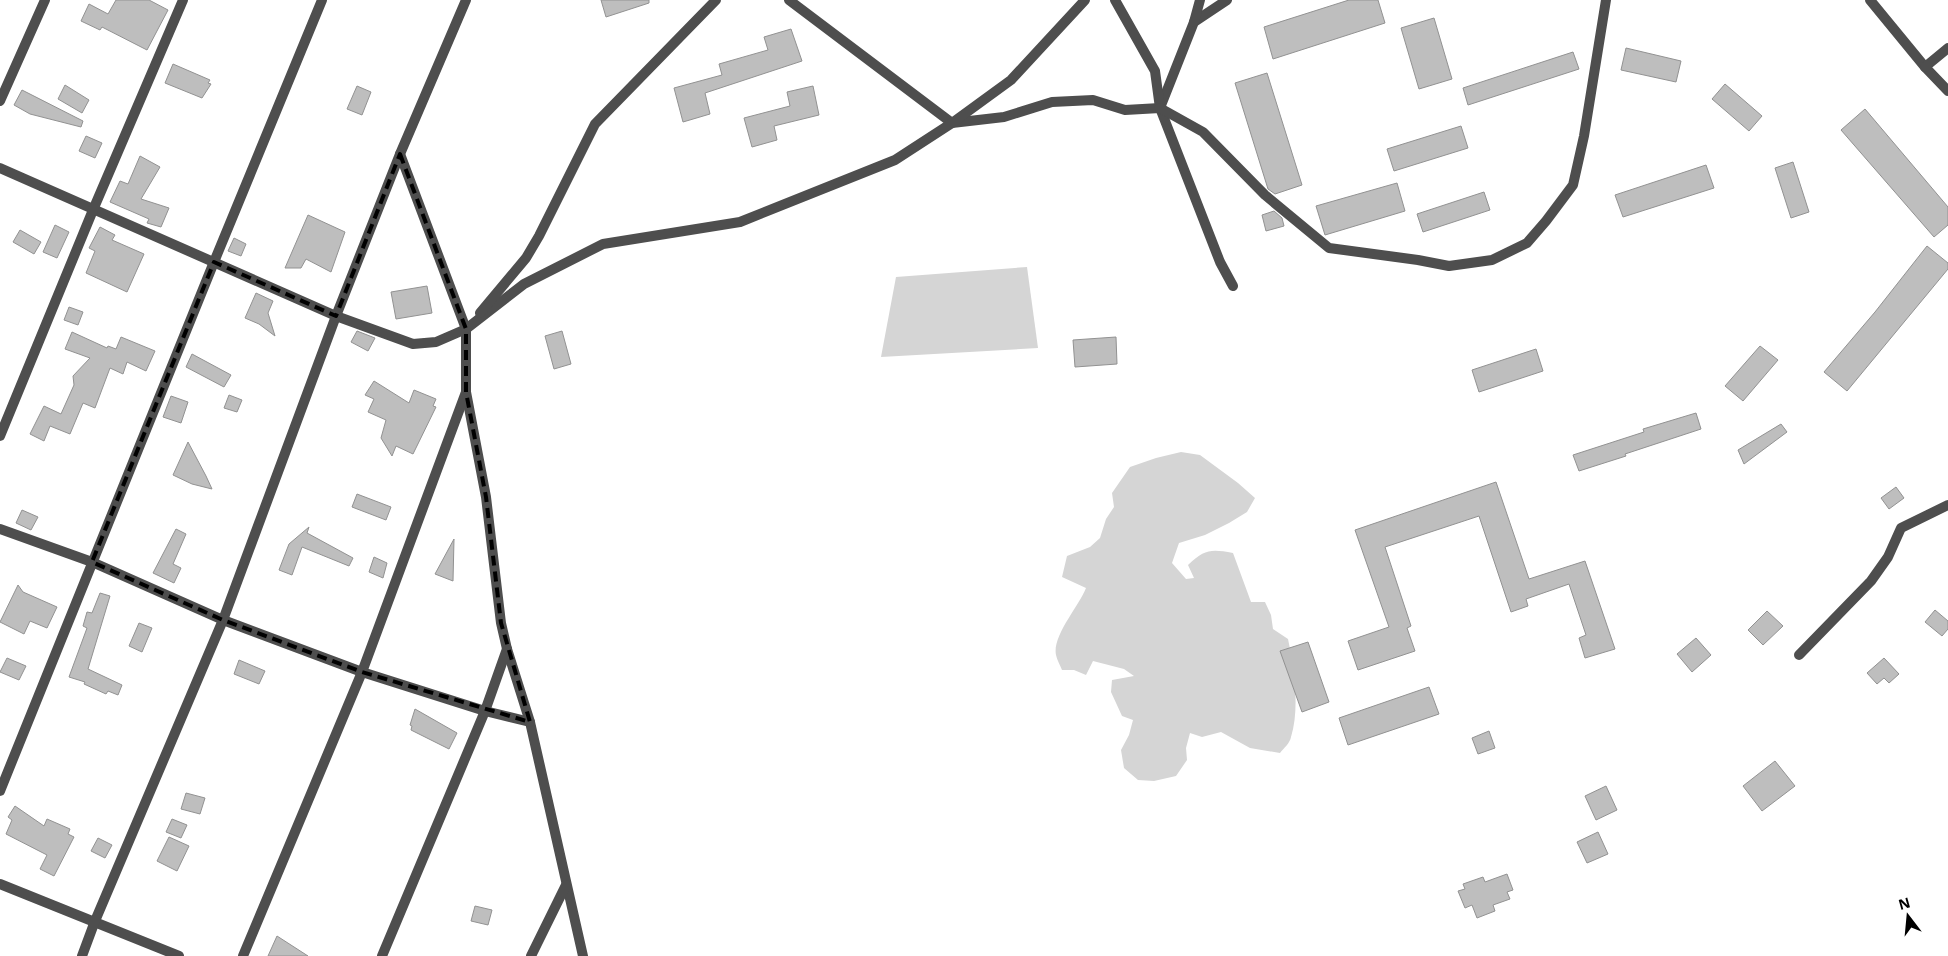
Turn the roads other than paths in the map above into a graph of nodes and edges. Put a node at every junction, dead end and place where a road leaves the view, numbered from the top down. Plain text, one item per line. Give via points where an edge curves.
1 (45, 0) edge
2 (183, 0) edge
3 (322, 0) edge
4 (466, 0) edge
5 (789, 0) edge
6 (1085, 0) edge
7 (1115, 0) edge
8 (1200, 0) edge
9 (1226, 0) edge
10 (1606, 0) edge
11 (1870, 0) edge
12 (712, 2) edge
13 (1194, 22) junction
14 (1948, 48) edge
15 (1925, 67) junction
16 (1948, 91) edge
17 (0, 101) edge
18 (1160, 108) junction
19 (952, 123) junction
20 (400, 154) junction
21 (0, 168) edge
22 (93, 210) junction
23 (214, 262) junction
24 (1233, 286) dead end
25 (336, 316) junction
26 (466, 329) junction
27 (466, 392) junction
28 (0, 436) edge
29 (1948, 505) edge
30 (0, 529) edge
31 (92, 562) junction
32 (223, 620) junction
33 (507, 649) junction
34 (1799, 655) dead end
35 (362, 672) junction
36 (485, 710) junction
37 (530, 722) junction
38 (0, 791) edge
39 (0, 884) edge
40 (566, 885) junction
41 (95, 921) junction
42 (82, 956) edge
43 (179, 956) edge
44 (243, 956) edge
45 (382, 956) edge
46 (531, 956) edge
47 (584, 956) edge

1 - 17 street
2 - 22 street
3 - 23 street
4 - 20 street
5 - 19 street
6 - 19 street via 1011,80
7 - 18 street via 1155,71
8 - 13 street
9 - 13 street
10 - 18 street via 1573,185 1527,243 1492,260 1449,266 1329,248 1265,195 1203,132
11 - 15 street
12 - 26 street via 594,124 526,258
13 - 18 street
14 - 15 street
15 - 16 street
18 - 19 street via 1125,110 1093,100 1052,102 1004,117
18 - 24 street via 1220,262
19 - 26 street via 896,160 740,222 603,244 524,284
20 - 25 street
20 - 26 street
21 - 22 street
22 - 23 street
22 - 28 street
23 - 25 street
23 - 31 street
25 - 26 street via 414,344 436,342
25 - 32 street
26 - 27 street
27 - 33 street via 486,497
27 - 35 street
29 - 34 street via 1901,528 1888,557 1871,581
30 - 31 street
31 - 32 street
31 - 38 street
32 - 35 street
32 - 41 street
33 - 36 street
33 - 37 street
35 - 36 street
35 - 44 street
36 - 37 street
36 - 45 street
37 - 40 street
39 - 41 street
40 - 46 street
40 - 47 street
41 - 42 street
41 - 43 street

